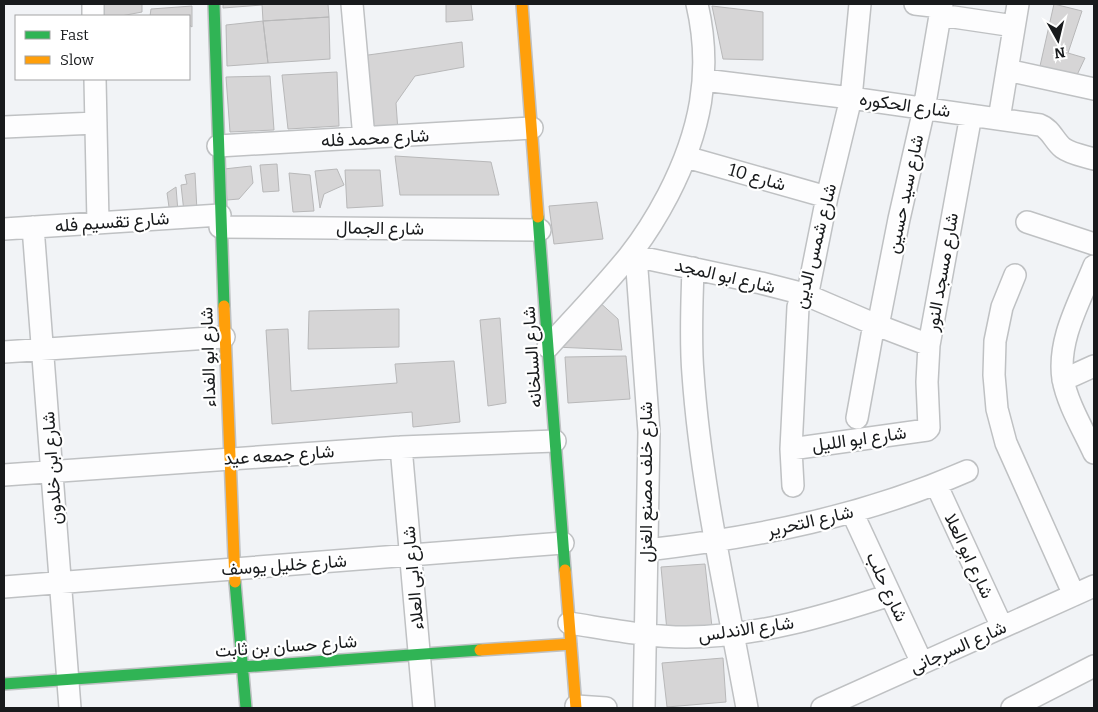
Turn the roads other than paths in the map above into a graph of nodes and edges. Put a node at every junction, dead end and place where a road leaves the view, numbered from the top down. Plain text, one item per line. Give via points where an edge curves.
1 (214, 4) edge
2 (352, 4) edge
3 (522, 4) edge
4 (697, 4) edge
5 (860, 4) edge
6 (915, 4) edge
7 (1018, 4) edge
8 (941, 9) edge
9 (1014, 26) junction
10 (1007, 70) junction
11 (95, 80) edge
12 (704, 80) junction
13 (1094, 89) edge
14 (851, 98) junction
15 (924, 109) junction
16 (971, 115) junction
17 (999, 119) junction
18 (96, 123) junction
19 (4, 127) edge
20 (532, 128) junction
21 (364, 138) junction
22 (218, 146) junction
23 (686, 158) junction
24 (1094, 159) edge
25 (827, 197) junction
26 (220, 221) junction
27 (1027, 222) dead end
28 (98, 223) junction
29 (33, 227) junction
30 (4, 229) edge
31 (540, 230) junction
32 (1094, 244) edge
33 (633, 256) junction
34 (1094, 266) edge
35 (693, 268) junction
36 (1015, 275) dead end
37 (804, 294) junction
38 (876, 325) junction
39 (224, 337) junction
40 (929, 345) junction
41 (548, 347) junction
42 (43, 350) junction
43 (4, 352) edge
44 (1094, 366) edge
45 (1063, 380) junction
46 (857, 418) dead end
47 (927, 430) joint
48 (556, 441) junction
49 (401, 447) junction
50 (791, 449) junction
51 (1094, 453) edge
52 (229, 459) junction
53 (967, 470) dead end
54 (52, 471) junction
55 (4, 475) edge
56 (936, 484) junction
57 (793, 486) dead end
58 (852, 512) junction
59 (715, 542) junction
60 (563, 543) junction
61 (647, 550) junction
62 (411, 555) junction
63 (234, 569) junction
64 (60, 583) junction
65 (1094, 586) edge
66 (4, 587) edge
67 (890, 594) junction
68 (1074, 595) junction
69 (1002, 627) junction
70 (570, 633) junction
71 (645, 634) junction
72 (734, 634) junction
73 (420, 654) junction
74 (922, 663) junction
75 (1094, 666) edge
76 (243, 667) junction
77 (67, 679) junction
78 (4, 684) edge
79 (576, 707) edge
80 (70, 708) edge
81 (246, 708) edge
82 (424, 708) edge
83 (606, 708) edge
84 (644, 708) edge
85 (747, 708) edge
86 (822, 708) edge
87 (1012, 708) edge

1 - 22 street, شارع ابو الفداء
2 - 21 street
3 - 20 street, شارع السلخانه
4 - 12 street via 703,40
5 - 14 street, شارع شمس الدين
6 - 8 street
7 - 9 street
8 - 9 street
8 - 15 street, شارع سيد حسين
9 - 10 street
10 - 13 street
10 - 17 street
11 - 18 street
12 - 14 street, شارع الحكوره
12 - 23 street via 700,114
14 - 15 street, شارع الحكوره
14 - 25 street, شارع شمس الدين
15 - 16 street, شارع الحكوره
15 - 38 street, شارع سيد حسين
16 - 17 street, شارع الحكوره
16 - 40 street, شارع مسجد النور
17 - 24 street, شارع الحكوره via 1042,126 1066,150
18 - 19 street
18 - 28 street
20 - 21 street, شارع محمد فله
20 - 31 street, شارع السلخانه
21 - 22 street, شارع محمد فله
22 - 26 street, شارع ابو الفداء
23 - 25 street, شارع 10
23 - 33 street
25 - 37 street, شارع شمس الدين via 809,287
26 - 28 street, شارع تقسيم فله
26 - 31 street, شارع الجمال
26 - 39 street, شارع ابو الفداء
27 - 32 street
28 - 29 street, شارع تقسيم فله
29 - 30 street, شارع تقسيم فله
29 - 42 street, شارع ابن خلدون
31 - 41 street, شارع السلخانه
33 - 35 street, شارع ابو المجد
33 - 41 street
33 - 61 street, شارع خلف مصنع الغزل via 649,432
34 - 45 street via 1068,329 1062,362
35 - 37 street, شارع ابو المجد
35 - 59 street via 692,374
36 - 68 street via 1002,307 995,341 997,409 1006,443
37 - 38 street, شارع ابو المجد
37 - 50 street, شارع شمس الدين via 798,307
38 - 40 street, شارع ابو المجد
38 - 46 street, شارع سيد حسين
39 - 42 street
39 - 52 street, شارع ابو الفداء
40 - 47 street, شارع مسجد النور
41 - 48 street, شارع السلخانه
42 - 43 street
42 - 54 street, شارع ابن خلدون
44 - 45 street
45 - 51 street
47 - 50 street, شارع ابو الليل
48 - 49 street, شارع جمعه عيد
48 - 60 street, شارع السلخانه
49 - 52 street, شارع جمعه عيد
49 - 62 street, شارع ابى العلاء
50 - 57 street, شارع شمس الدين
52 - 54 street, شارع جمعه عيد
52 - 63 street, شارع ابو الفداء
53 - 56 street, شارع التحرير
54 - 55 street, شارع جمعه عيد
54 - 64 street, شارع ابن خلدون
56 - 58 street, شارع التحرير
56 - 69 street, شارع ابو العلا
58 - 59 street, شارع التحرير
58 - 67 street, شارع حلب
59 - 61 street, شارع التحرير
59 - 72 street
60 - 62 street, شارع خليل يوسف
60 - 70 street, شارع السلخانه
61 - 71 street, شارع خلف مصنع الغزل
62 - 63 street, شارع خليل يوسف
62 - 73 street, شارع ابى العلاء
63 - 64 street, شارع خليل يوسف
63 - 76 street, شارع ابو الفداء
64 - 66 street, شارع خليل يوسف
64 - 77 street, شارع ابن خلدون
65 - 68 street, شارع السرجانى
67 - 72 street, شارع الاندلس via 846,609
67 - 74 street, شارع حلب
68 - 69 street, شارع السرجانى
69 - 74 street, شارع السرجانى
70 - 71 street, شارع الاندلس
70 - 73 street, شارع حسان بن ثابت
70 - 79 street, شارع السلخانه
71 - 72 street, شارع الاندلس via 686,637
71 - 84 street, شارع خلف مصنع الغزل
72 - 85 street
73 - 76 street, شارع حسان بن ثابت
73 - 82 street, شارع ابى العلاء
74 - 86 street, شارع السرجانى
75 - 87 street
76 - 77 street, شارع حسان بن ثابت
76 - 81 street, شارع ابو الفداء
77 - 78 street, شارع حسان بن ثابت
77 - 80 street, شارع ابن خلدون
79 - 83 street

